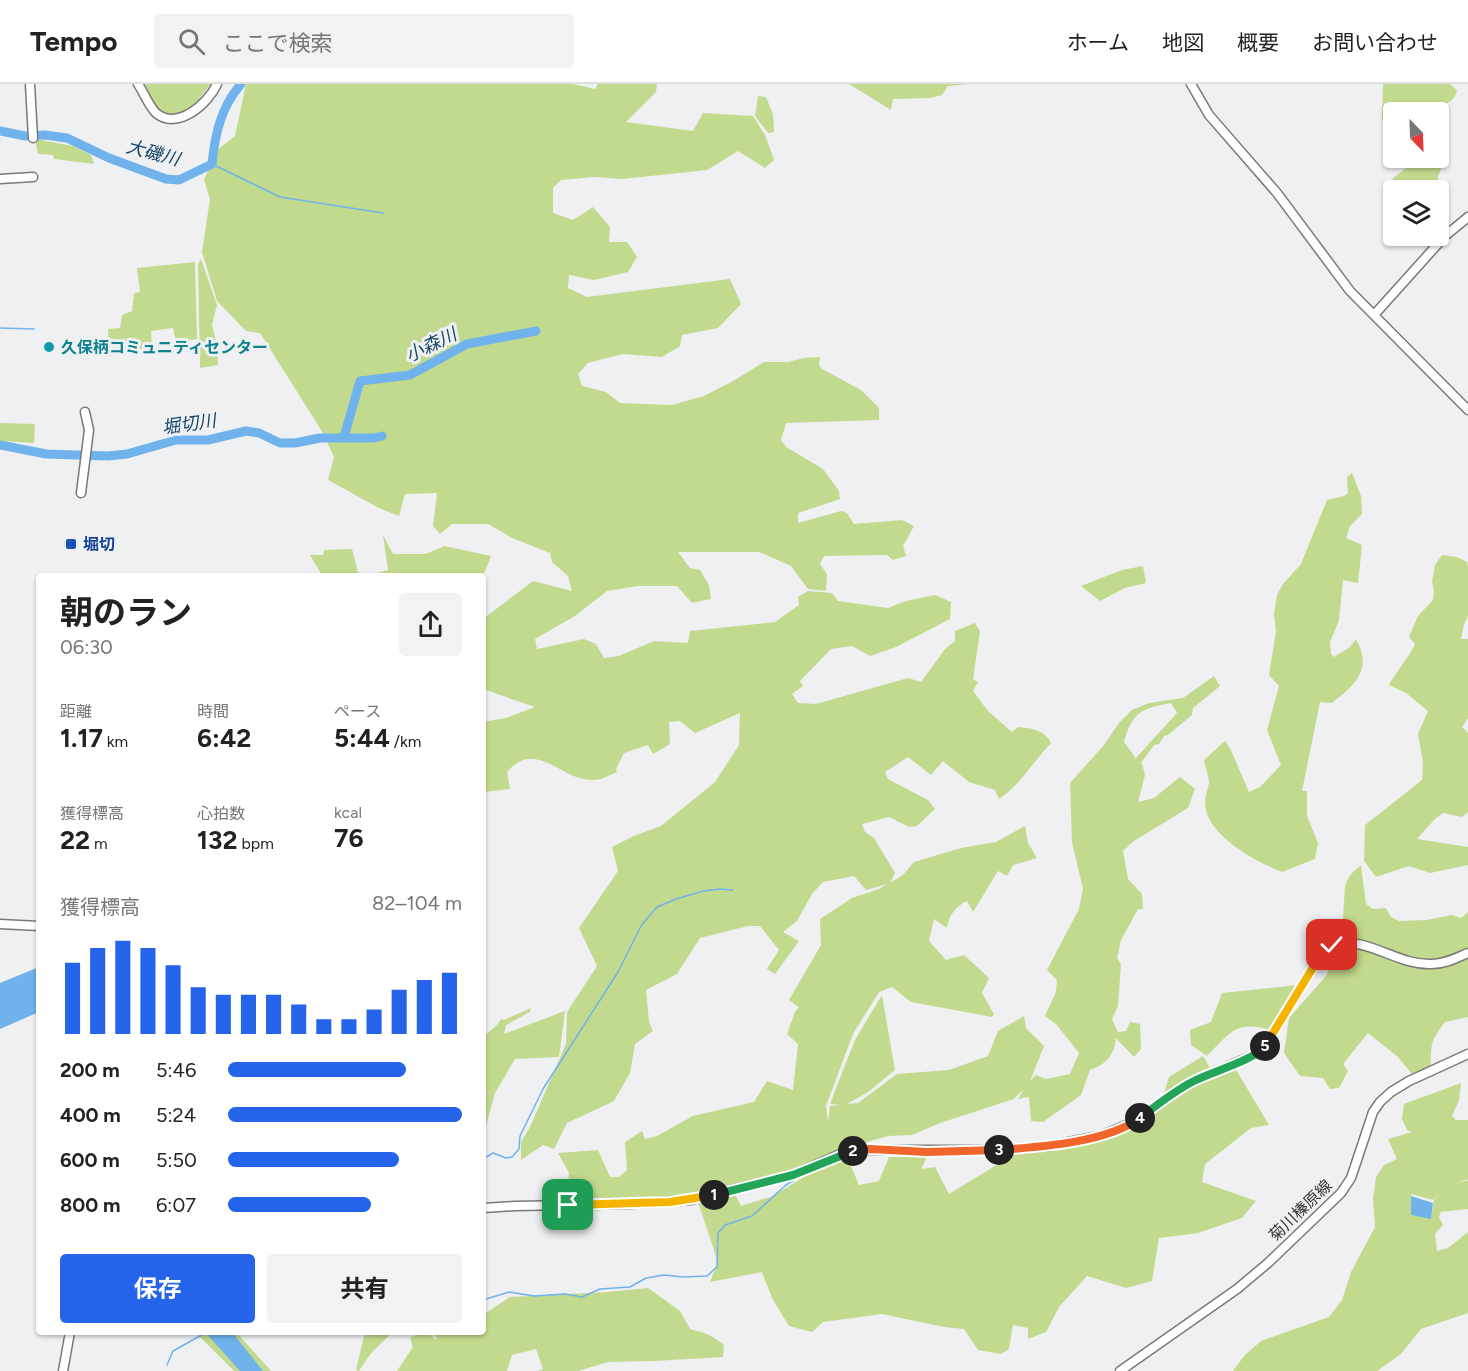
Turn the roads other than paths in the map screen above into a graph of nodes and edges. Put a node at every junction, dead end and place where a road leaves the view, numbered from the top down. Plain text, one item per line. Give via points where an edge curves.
1 (30, 84) edge
2 (138, 84) edge
3 (217, 84) edge
4 (1191, 84) edge
5 (33, 138) dead end
6 (33, 177) dead end
7 (0, 179) edge
8 (1468, 217) edge
9 (1374, 315) junction
10 (1468, 410) edge
11 (85, 412) dead end
12 (81, 493) dead end
13 (0, 924) edge
14 (36, 926) edge
15 (1468, 953) edge
16 (1468, 1054) edge
17 (486, 1209) edge
18 (69, 1335) edge
19 (63, 1371) edge
20 (1120, 1371) edge

1 - 5 street
2 - 3 street via 154,111 172,120 195,110
4 - 9 street via 1209,115 1277,193 1350,291
6 - 7 street
8 - 9 street via 1445,236
9 - 10 street
11 - 12 street via 89,430
13 - 14 street
15 - 17 street via 1431,965 1353,943 1332,945 1320,956 1263,1049 1194,1081 1136,1121 1100,1136 999,1150 856,1150 793,1175 691,1200
16 - 20 street, 菊川榛原線 via 1391,1092 1373,1112 1351,1178 1341,1192 1237,1289
18 - 19 street

